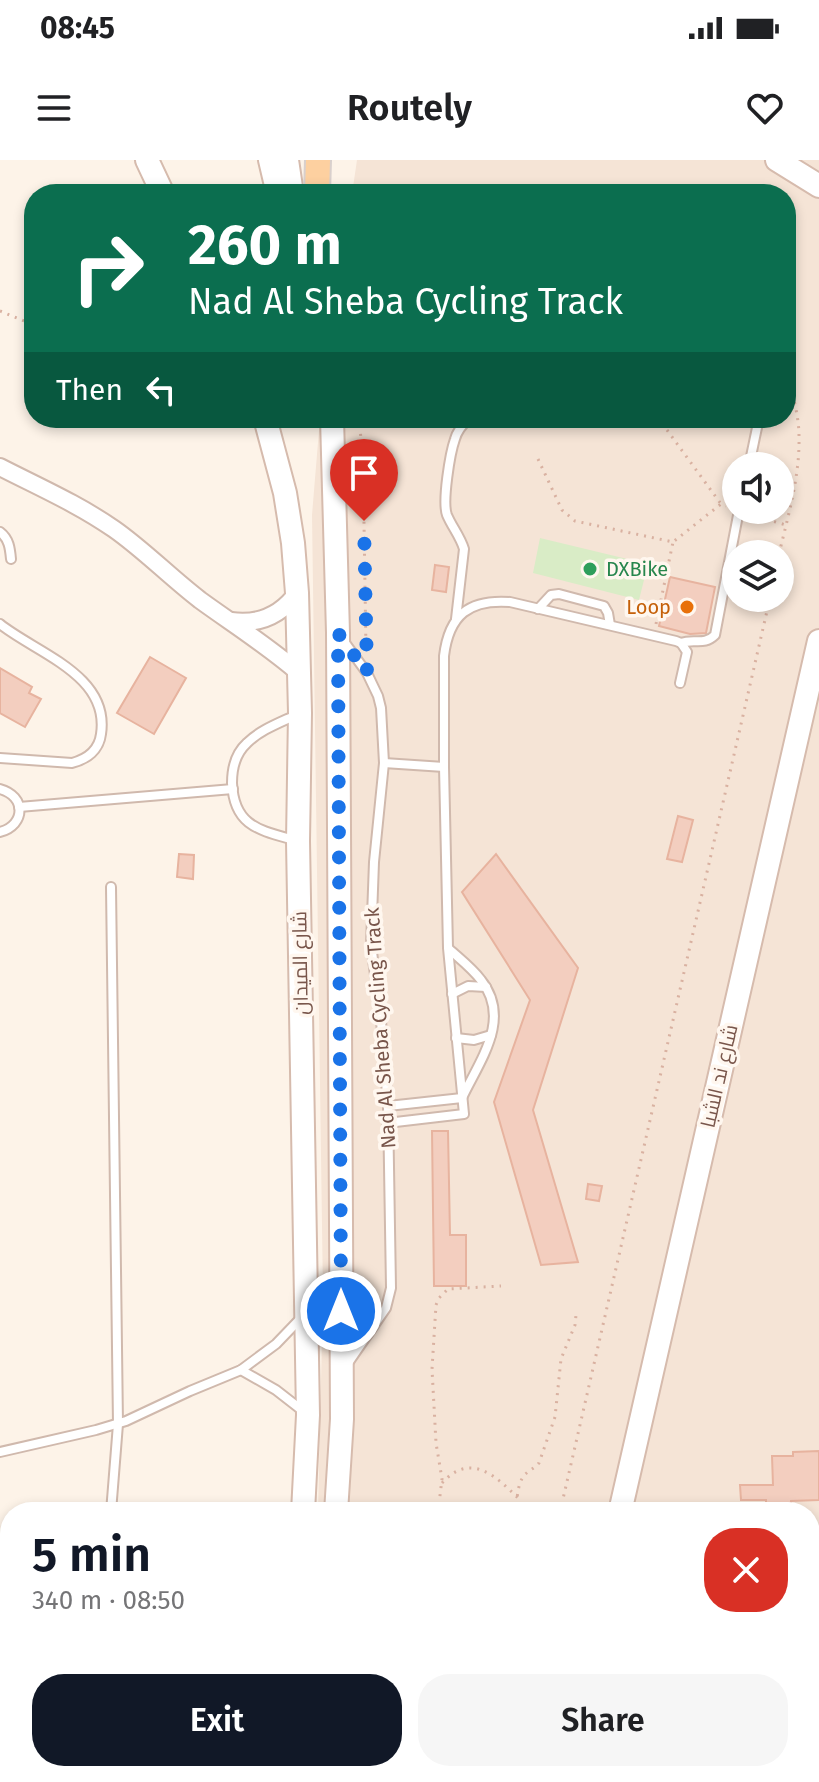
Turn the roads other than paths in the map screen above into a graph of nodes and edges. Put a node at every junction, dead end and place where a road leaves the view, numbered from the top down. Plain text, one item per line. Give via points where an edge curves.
1 (147, 160) edge
2 (270, 160) edge
3 (287, 160) edge
4 (318, 160) edge
5 (777, 160) edge
6 (158, 184) edge
7 (276, 184) edge
8 (291, 184) edge
9 (317, 184) edge
10 (818, 186) edge
11 (268, 428) edge
12 (332, 428) edge
13 (461, 428) edge
14 (757, 428) edge
15 (752, 452) edge
16 (0, 467) edge
17 (736, 524) edge
18 (0, 532) edge
19 (11, 559) dead end
20 (297, 593) junction
21 (538, 609) junction
22 (456, 619) junction
23 (230, 621) junction
24 (0, 624) edge
25 (610, 625) junction
26 (338, 633) junction
27 (819, 641) edge
28 (681, 643) junction
29 (299, 673) junction
30 (680, 683) dead end
31 (300, 713) junction
32 (0, 758) edge
33 (384, 763) junction
34 (444, 767) junction
35 (0, 789) edge
36 (233, 789) junction
37 (19, 807) junction
38 (0, 832) edge
39 (298, 841) junction
40 (111, 887) dead end
41 (448, 948) junction
42 (487, 987) junction
43 (452, 994) junction
44 (491, 1035) junction
45 (456, 1038) junction
46 (462, 1098) junction
47 (388, 1106) junction
48 (387, 1123) junction
49 (306, 1311) junction
50 (241, 1370) junction
51 (341, 1373) junction
52 (308, 1415) junction
53 (118, 1424) junction
54 (0, 1452) edge
55 (112, 1502) edge
56 (304, 1502) edge
57 (337, 1502) edge
58 (622, 1502) edge

1 - 6 street
2 - 7 street
3 - 8 street
4 - 9 main road
5 - 10 street
11 - 20 street, شارع الميدان via 285,493
12 - 26 street, شارع الميدان
13 - 22 lane via 445,499 464,549
14 - 15 lane
16 - 23 street via 88,512
17 - 28 lane via 715,635 706,642
18 - 19 lane via 9,543
20 - 23 street via 268,618
20 - 29 street, شارع الميدان
21 - 22 lane via 494,601
21 - 25 lane
21 - 25 lane via 559,594 604,606
22 - 34 lane via 445,643
23 - 29 street
24 - 32 lane via 82,679 95,699 102,728 97,747 72,763
25 - 28 lane
26 - 33 lane, Nad Al Sheba Cycling Track via 378,696
26 - 51 street, شارع الميدان
27 - 58 street, شارع ند الشبا
28 - 30 lane via 687,657
29 - 31 street, شارع الميدان
31 - 36 lane via 242,748
31 - 39 street, شارع الميدان
33 - 34 lane
33 - 47 lane, Nad Al Sheba Cycling Track via 371,944
34 - 41 lane
35 - 37 lane
36 - 37 lane
36 - 39 lane via 245,820
37 - 38 lane via 17,822
39 - 49 street, شارع الميدان
40 - 53 lane
41 - 42 lane
41 - 43 lane
42 - 43 lane via 468,986
42 - 44 lane via 495,1011
43 - 45 lane
44 - 45 lane
44 - 46 lane
45 - 46 lane
46 - 47 lane
46 - 48 lane via 464,1114
47 - 48 lane, Nad Al Sheba Cycling Track
48 - 51 lane, Nad Al Sheba Cycling Track via 391,1288 380,1317
49 - 50 lane via 276,1344
49 - 52 street, شارع الميدان
50 - 52 lane
50 - 53 lane
51 - 57 street, شارع الميدان
52 - 56 street, شارع الميدان
53 - 54 lane
53 - 55 lane

